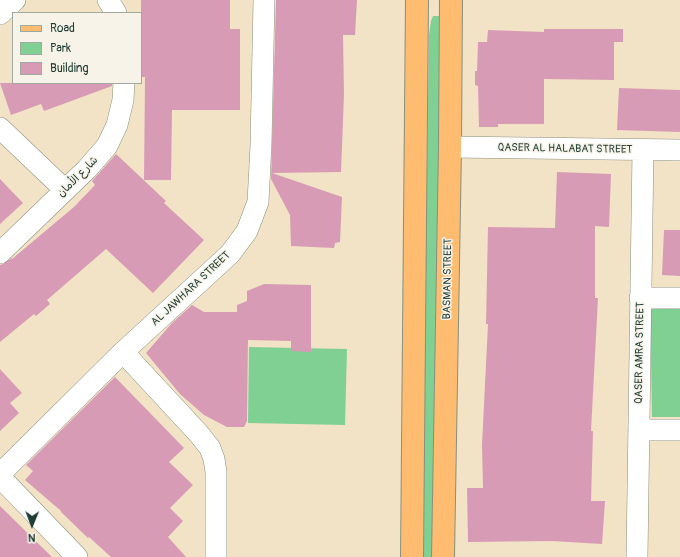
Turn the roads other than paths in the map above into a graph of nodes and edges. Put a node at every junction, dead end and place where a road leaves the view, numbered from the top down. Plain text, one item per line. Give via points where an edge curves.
1 (15, 0) edge
2 (108, 0) edge
3 (264, 0) edge
4 (417, 0) edge
5 (451, 0) edge
6 (115, 12) edge
7 (0, 14) edge
8 (124, 84) edge
9 (0, 128) edge
10 (450, 147) junction
11 (643, 150) junction
12 (680, 150) edge
13 (65, 190) junction
14 (0, 253) edge
15 (640, 298) junction
16 (680, 298) edge
17 (123, 352) junction
18 (639, 430) junction
19 (680, 430) edge
20 (0, 474) edge
21 (0, 477) edge
22 (77, 557) edge
23 (216, 557) edge
24 (412, 557) edge
25 (443, 557) edge
26 (637, 557) edge

1 - 7 street
2 - 6 street
3 - 17 street, AL JAWHARA STREET via 258,202 247,231 230,254
4 - 24 main road
5 - 10 main road, BASMAN STREET
8 - 13 street, شارع الأمان via 118,119 107,146
9 - 13 street
10 - 11 street, QASER AL HALABAT STREET
10 - 25 main road, BASMAN STREET
11 - 12 street, QASER AL HALABAT STREET
11 - 15 street, QASER AMRA STREET
13 - 14 street, شارع الأمان
15 - 16 street
15 - 18 street, QASER AMRA STREET
17 - 20 street, AL JAWHARA STREET
17 - 23 street via 210,448 216,472
18 - 19 street
18 - 26 street, QASER AMRA STREET
21 - 22 street

